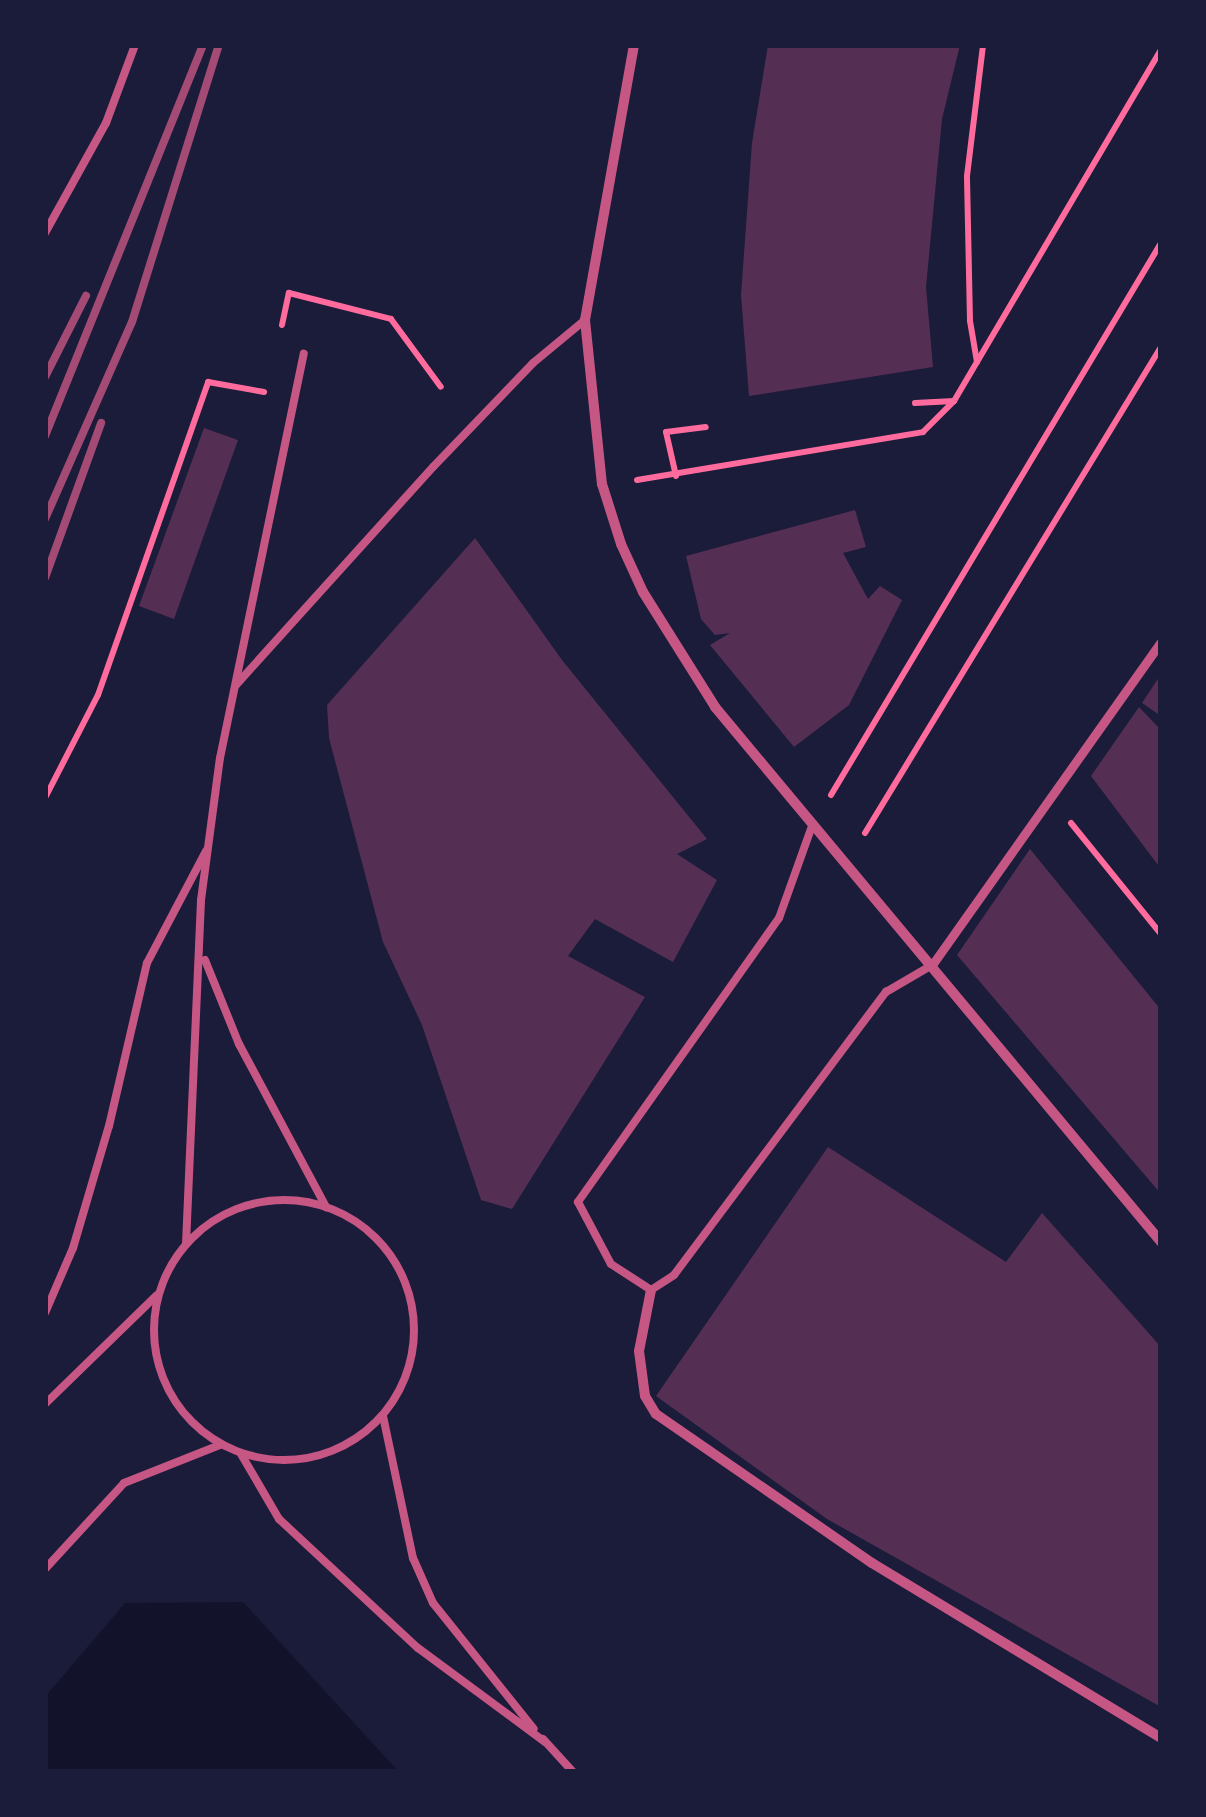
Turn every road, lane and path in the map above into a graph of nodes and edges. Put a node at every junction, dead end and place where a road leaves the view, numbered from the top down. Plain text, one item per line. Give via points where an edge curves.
1 (134, 45) edge
2 (634, 45) edge
3 (982, 45) edge
4 (1161, 48) edge
5 (45, 233) edge
6 (1161, 242) edge
7 (585, 320) junction
8 (278, 343) dead end
9 (1161, 348) edge
10 (304, 354) dead end
11 (977, 364) junction
12 (270, 376) dead end
13 (442, 388) dead end
14 (954, 401) junction
15 (916, 403) dead end
16 (706, 427) dead end
17 (1161, 642) edge
18 (236, 685) junction
19 (45, 798) edge
20 (1052, 799) junction
21 (812, 826) junction
22 (210, 843) junction
23 (844, 868) junction
24 (1161, 934) edge
25 (202, 954) junction
26 (932, 965) junction
27 (326, 1207) junction
28 (1161, 1242) edge
29 (186, 1244) junction
30 (651, 1290) junction
31 (160, 1292) junction
32 (45, 1313) edge
33 (45, 1404) edge
34 (383, 1416) junction
35 (221, 1444) junction
36 (241, 1454) junction
37 (45, 1570) edge
38 (1161, 1738) edge
39 (545, 1742) junction
40 (573, 1772) edge

1 - 5 lane via 106,122
2 - 7 street
3 - 11 path via 967,176
4 - 11 path
6 - 21 path
7 - 18 lane via 533,363
7 - 21 street via 602,484 620,544 715,708
8 - 13 path via 289,294 391,319
9 - 23 path
10 - 18 lane
11 - 14 path
12 - 19 path via 267,392 208,382 98,694
14 - 15 path
14 - 16 path via 923,432 676,476 666,432
17 - 20 street
18 - 22 lane
20 - 24 path
20 - 26 street
21 - 23 street
21 - 30 lane via 779,918 578,1202 611,1264
22 - 25 lane
22 - 32 lane via 147,962 104,1143 73,1248
23 - 26 street
25 - 27 lane via 239,1044
25 - 29 lane
26 - 28 street
26 - 30 lane via 886,992 674,1275
27 - 29 lane via 275,1200 252,1205 226,1214
27 - 34 lane via 352,1218 392,1254 410,1297 408,1371
29 - 31 lane
30 - 38 street via 639,1351 645,1396 656,1414 872,1562
31 - 33 lane
31 - 35 lane via 154,1335 163,1378 186,1416
34 - 36 lane via 342,1447 316,1457
34 - 39 lane via 413,1558 433,1603
35 - 36 lane
35 - 37 lane via 124,1482
36 - 39 lane via 280,1519 418,1648
39 - 40 lane

